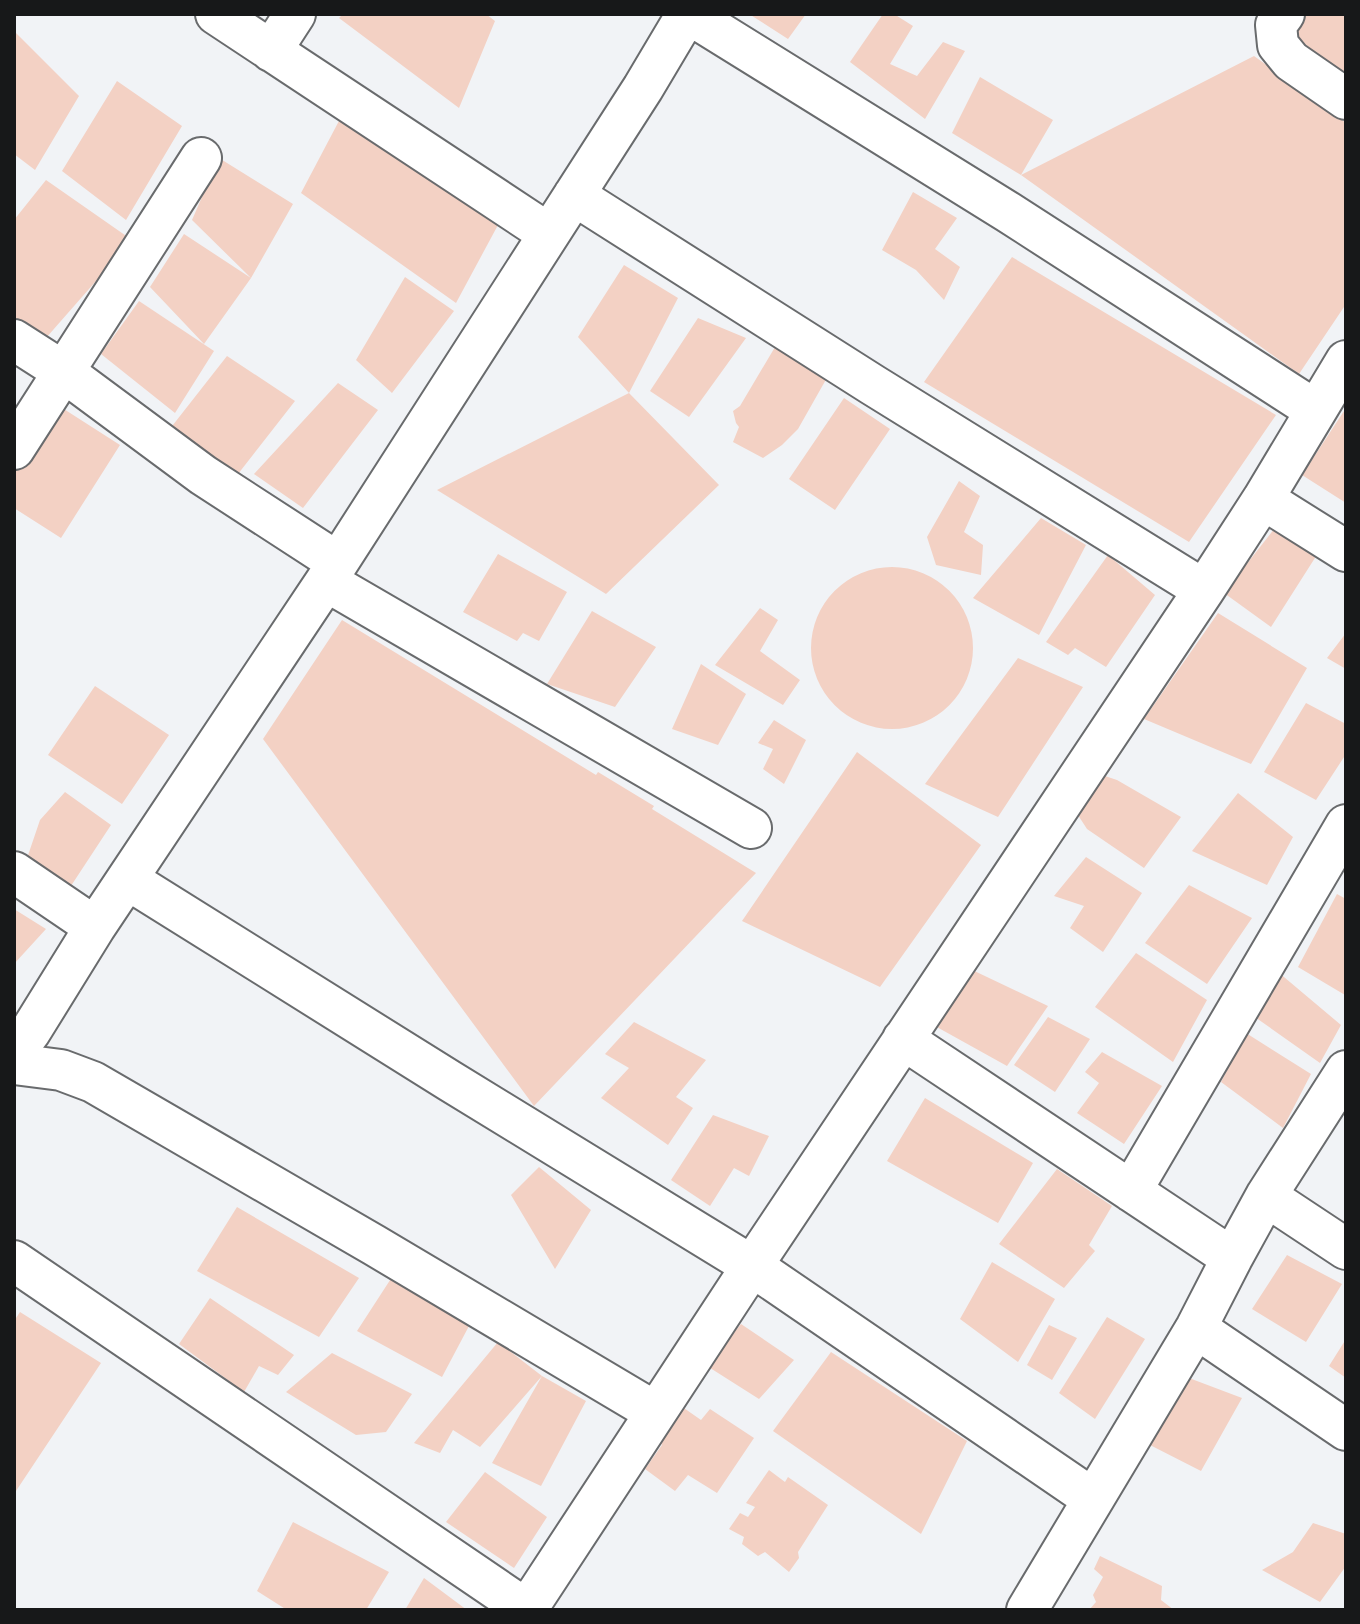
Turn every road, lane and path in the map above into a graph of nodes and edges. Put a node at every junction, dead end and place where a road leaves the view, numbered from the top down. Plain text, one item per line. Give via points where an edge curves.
1 (216, 14) edge
2 (295, 14) edge
3 (688, 14) edge
4 (1284, 14) edge
5 (271, 51) junction
6 (1346, 99) edge
7 (201, 158) dead end
8 (574, 195) junction
9 (549, 234) junction
10 (14, 340) edge
11 (1346, 361) edge
12 (64, 372) junction
13 (1315, 410) junction
14 (14, 449) edge
15 (1263, 499) junction
16 (1346, 551) edge
17 (331, 572) junction
18 (1204, 590) junction
19 (1346, 825) edge
20 (751, 828) dead end
21 (14, 872) edge
22 (127, 879) junction
23 (95, 927) junction
24 (903, 1039) junction
25 (18, 1042) edge
26 (1346, 1071) edge
27 (1131, 1191) junction
28 (1266, 1196) junction
29 (1346, 1249) edge
30 (1232, 1258) junction
31 (14, 1261) edge
32 (752, 1266) junction
33 (1196, 1328) junction
34 (655, 1412) junction
35 (1346, 1430) edge
36 (1093, 1499) junction
37 (527, 1610) edge
38 (1027, 1610) edge

1 - 5 street
2 - 5 street
3 - 8 street
3 - 13 street
4 - 6 street via 1276,25 1278,45 1291,61
5 - 9 street
7 - 12 street
8 - 9 street
8 - 18 street
9 - 17 street
10 - 12 street
11 - 13 street
12 - 14 street
12 - 17 street
13 - 15 street
15 - 16 street
15 - 18 street
17 - 20 street
17 - 22 street
18 - 24 street
19 - 27 street
21 - 23 street
22 - 23 street
22 - 32 street
23 - 25 street
24 - 27 street
24 - 32 street
25 - 34 street
26 - 28 street
27 - 30 street
28 - 29 street
28 - 30 street
30 - 33 street
31 - 37 street
32 - 34 street
32 - 36 street
33 - 35 street
33 - 36 street
34 - 37 street
36 - 38 street

